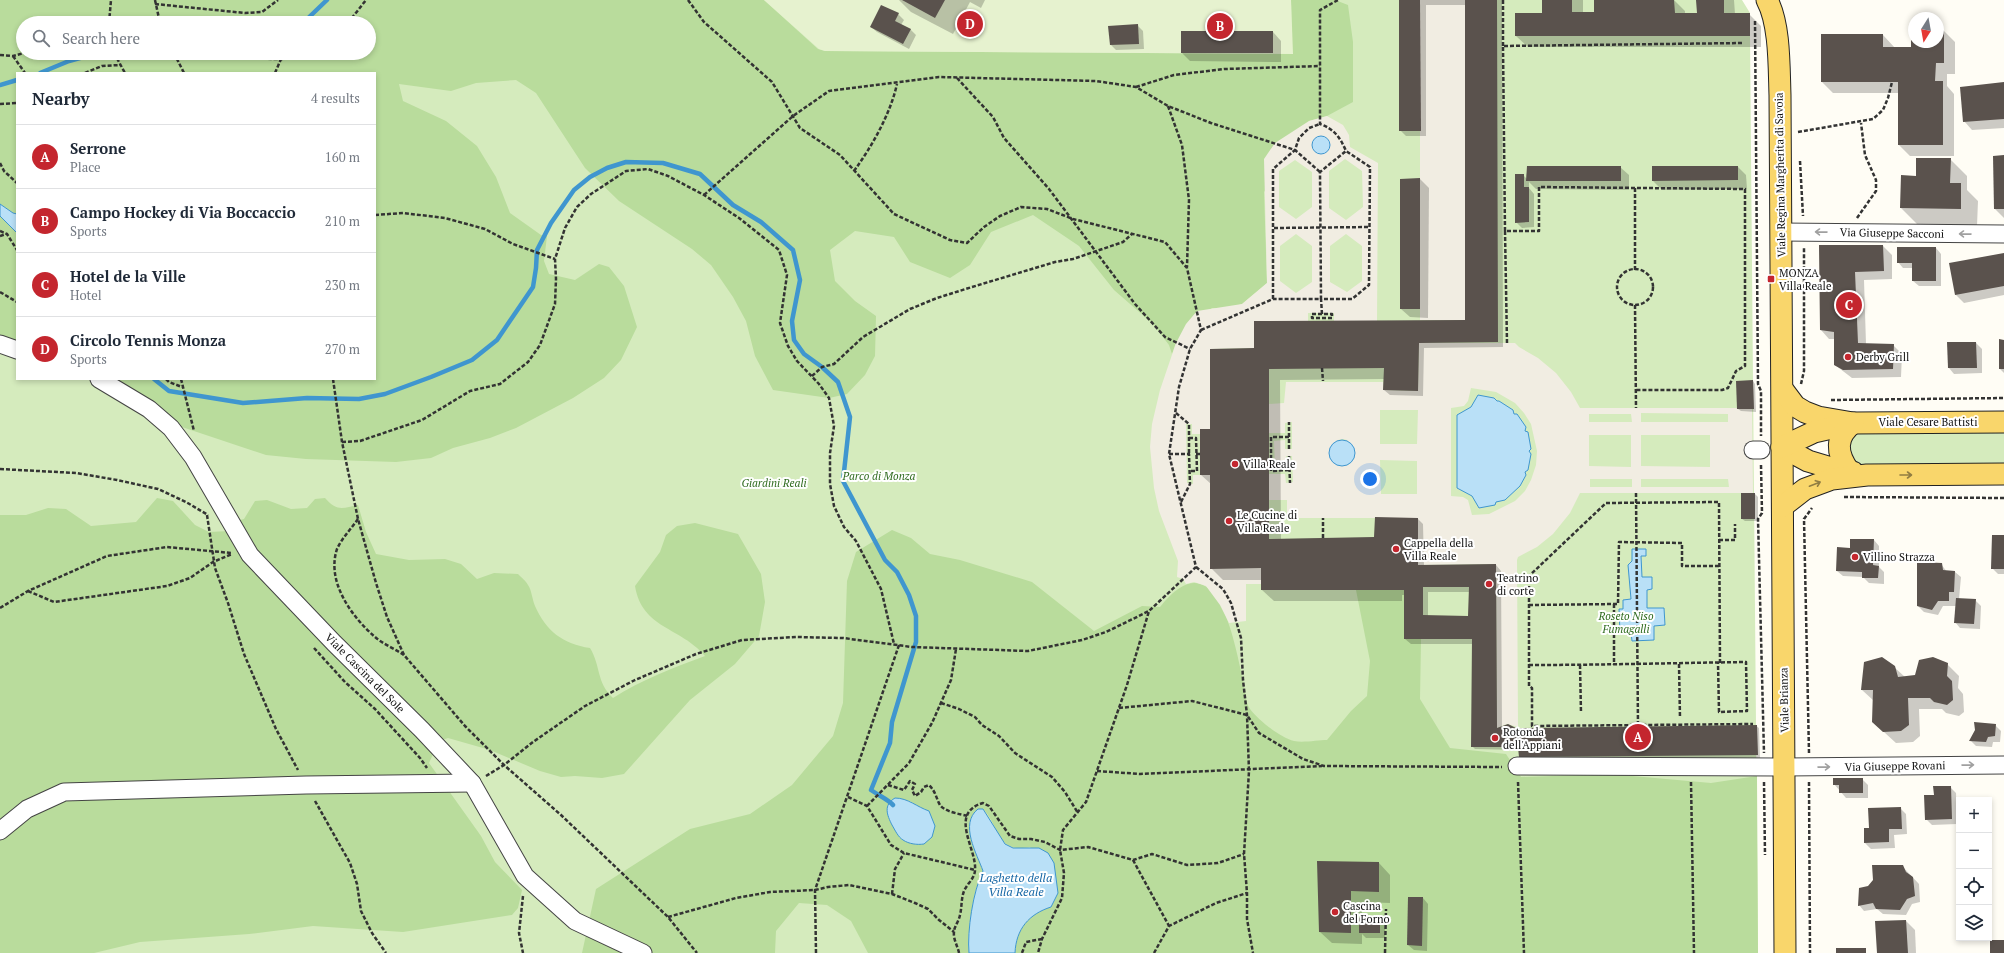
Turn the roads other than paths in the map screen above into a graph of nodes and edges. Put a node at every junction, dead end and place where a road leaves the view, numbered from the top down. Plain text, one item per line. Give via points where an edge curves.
1 (1768, 1) edge
2 (1781, 232) junction
3 (2004, 234) edge
4 (0, 344) edge
5 (16, 350) edge
6 (101, 380) edge
7 (1783, 390) junction
8 (2004, 422) edge
9 (1853, 423) junction
10 (1782, 447) junction
11 (1858, 473) junction
12 (2004, 474) edge
13 (1783, 506) junction
14 (2004, 765) edge
15 (1517, 766) road end
16 (1785, 767) junction
17 (478, 780) junction
18 (0, 831) edge
19 (643, 953) edge
20 (1785, 953) edge

1 - 2 main road, Viale Regina Margherita di Savoia via 1774,24 1778,60
3 -> 2 street, Via Giuseppe Sacconi
2 - 7 main road, Viale Regina Margherita di Savoia
4 - 5 street
6 - 17 street, Viale Cascina del Sole via 149,409 171,428 193,457 250,555 417,725
7 - 9 main road, Viale Cesare Battisti via 1795,406 1805,412
7 - 10 main road, Viale Regina Margherita di Savoia
8 - 9 main road, Viale Cesare Battisti
9 - 10 main road, Viale Cesare Battisti via 1814,432
9 - 11 main road via 1845,429 1839,444 1841,460
10 - 11 main road via 1808,461
10 - 13 main road, Viale Brianza
11 -> 12 main road
13 -> 11 main road via 1816,483
13 - 16 main road, Viale Brianza
16 -> 14 street, Via Giuseppe Rovani
15 - 16 street, Via Giuseppe Rovani
16 - 20 main road, Viale Brianza
17 - 18 street via 64,792 27,809
17 - 19 street, Viale Cascina del Sole via 525,876 575,921

